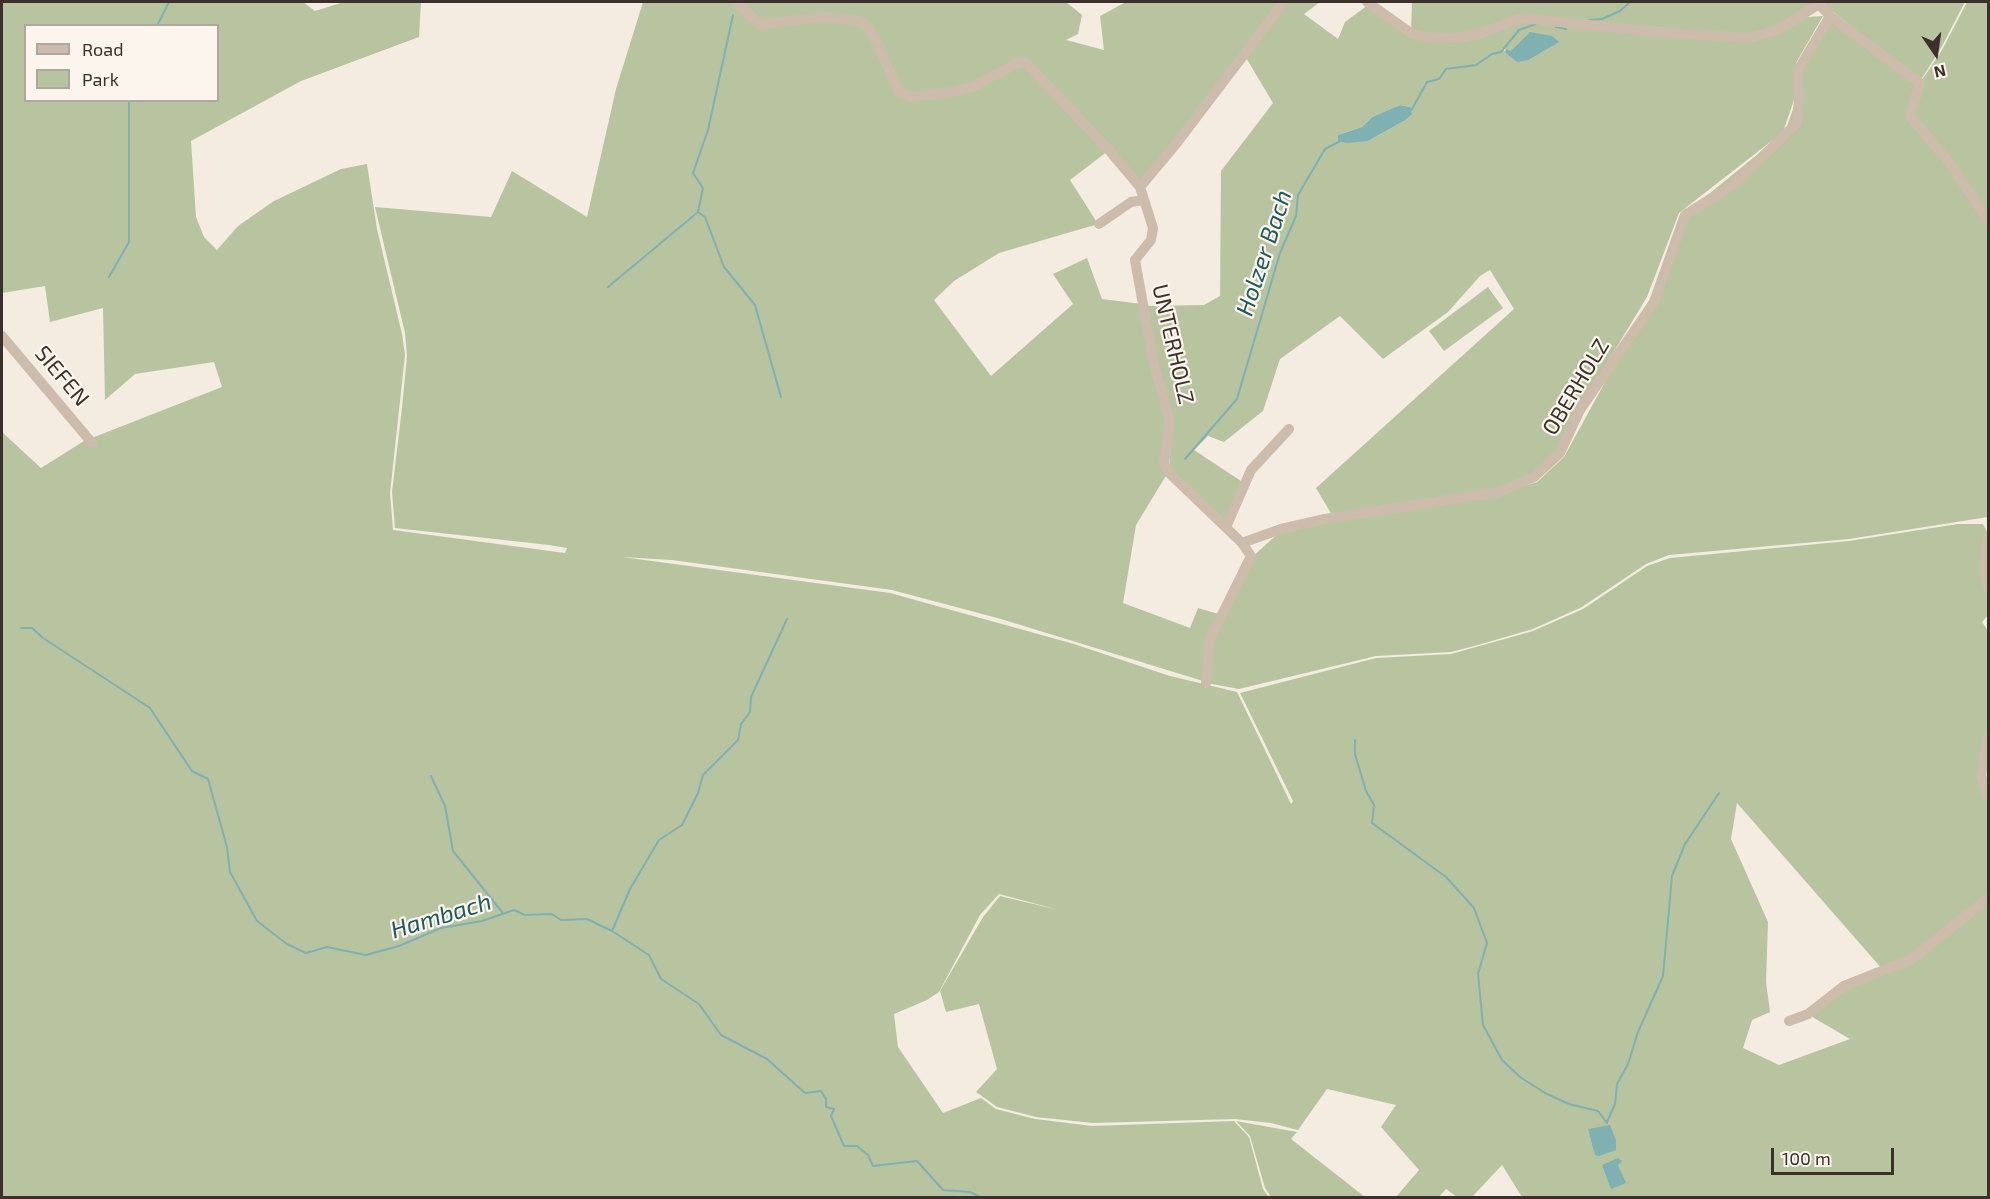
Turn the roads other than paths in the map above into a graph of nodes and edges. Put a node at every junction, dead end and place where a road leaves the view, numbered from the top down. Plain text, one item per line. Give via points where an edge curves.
1 (737, 2) edge
2 (1284, 2) edge
3 (1367, 2) edge
4 (1820, 3) edge
5 (1830, 16) junction
6 (1140, 187) junction
7 (1144, 200) junction
8 (1989, 221) edge
9 (1099, 224) dead end
10 (2, 336) edge
11 (1289, 429) dead end
12 (92, 443) dead end
13 (1227, 527) junction
14 (1989, 537) edge
15 (1242, 543) junction
16 (1989, 586) edge
17 (1206, 683) dead end
18 (1989, 736) edge
19 (1989, 796) edge
20 (1989, 898) edge
21 (1789, 1021) dead end

1 - 6 street via 759,24 821,17 860,21 869,28 899,92 912,97 974,86 1025,62
2 - 6 street
3 - 4 street via 1411,33 1427,38 1479,34 1521,18 1747,38 1778,30
4 - 5 street
5 - 8 street via 1920,83 1910,116 1948,161
5 - 15 street, OBERHOLZ via 1797,72 1797,123 1734,184 1685,215 1653,302 1580,410 1560,453 1534,477 1499,492 1325,519
6 - 7 street, UNTERHOLZ
7 - 9 street via 1131,202
7 - 13 street, UNTERHOLZ via 1153,228 1151,240 1135,260 1153,360 1170,422 1164,463 1168,472
10 - 12 street, SIEFEN
11 - 13 street via 1251,470
13 - 15 street, UNTERHOLZ
14 - 16 street via 1985,569
15 - 17 street via 1251,556 1208,648
18 - 19 street via 1981,776
20 - 21 street via 1912,959 1844,987 1808,1014

